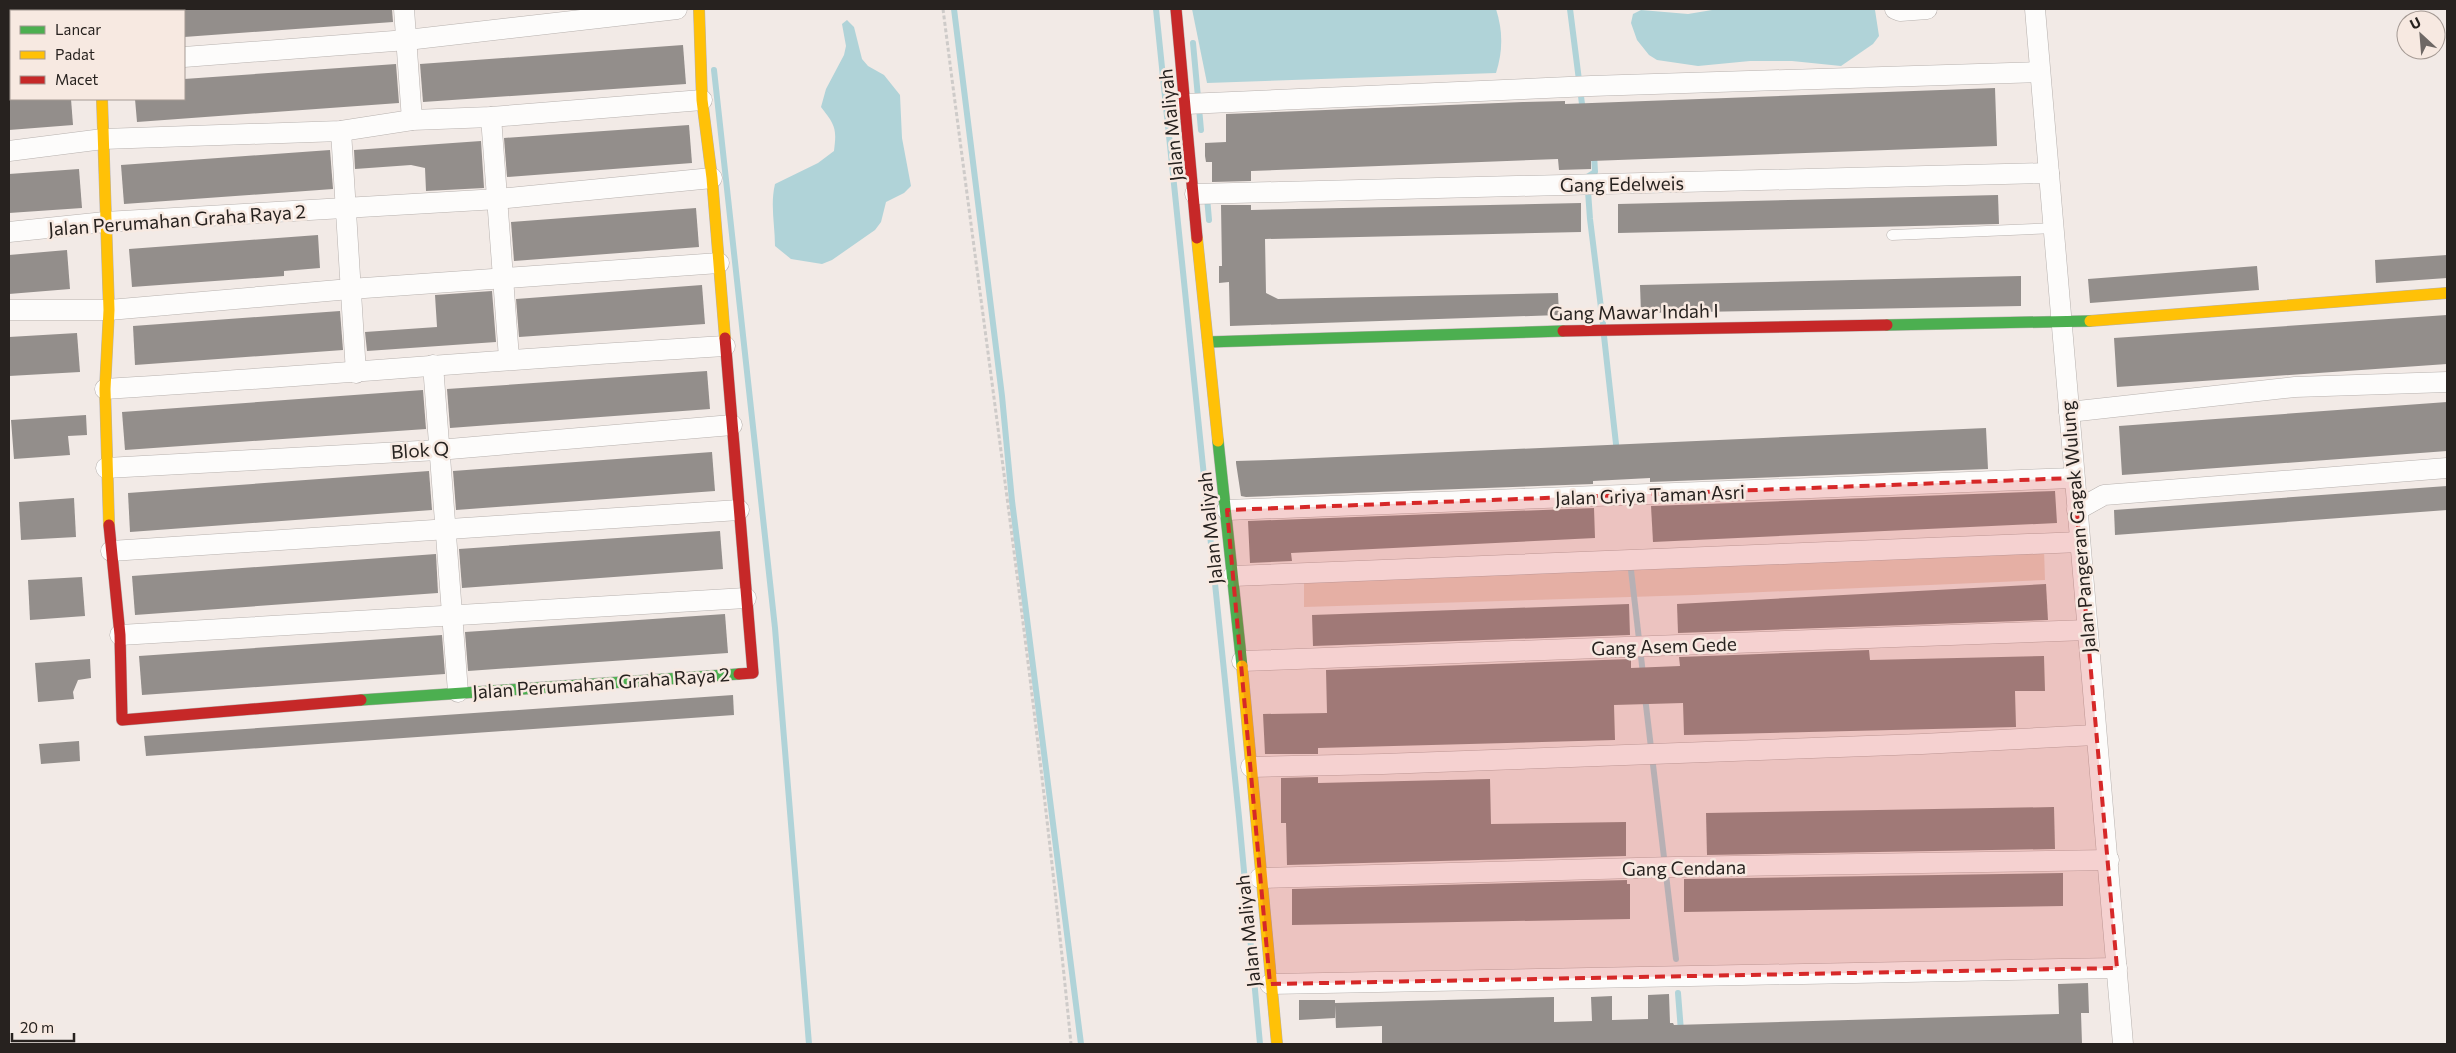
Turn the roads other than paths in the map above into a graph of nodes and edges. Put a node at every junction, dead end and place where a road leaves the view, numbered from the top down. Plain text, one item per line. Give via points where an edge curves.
1 (404, 9) edge
2 (677, 9) edge
3 (698, 9) edge
4 (1176, 9) edge
5 (1895, 9) edge
6 (1927, 9) edge
7 (2034, 9) edge
8 (407, 40) junction
9 (185, 57) edge
10 (2039, 72) junction
11 (102, 100) edge
12 (702, 100) junction
13 (1197, 103) junction
14 (491, 116) junction
15 (412, 120) junction
16 (342, 131) junction
17 (103, 139) junction
18 (9, 151) edge
19 (2050, 173) junction
20 (712, 178) junction
21 (1203, 194) junction
22 (498, 199) junction
23 (346, 209) junction
24 (105, 222) junction
25 (2055, 228) junction
26 (9, 232) edge
27 (1892, 234) dead end
28 (719, 264) junction
29 (502, 280) junction
30 (350, 289) junction
31 (2447, 294) edge
32 (9, 310) edge
33 (109, 310) junction
34 (2062, 323) junction
35 (1217, 341) junction
36 (725, 346) junction
37 (509, 358) junction
38 (434, 366) junction
39 (356, 373) junction
40 (2447, 382) edge
41 (105, 389) junction
42 (2069, 412) junction
43 (732, 425) junction
44 (438, 450) junction
45 (106, 468) junction
46 (2447, 468) edge
47 (2074, 478) junction
48 (1235, 509) junction
49 (739, 510) junction
50 (2077, 510) junction
51 (445, 531) junction
52 (2080, 542) junction
53 (111, 551) junction
54 (1242, 575) junction
55 (746, 598) junction
56 (453, 616) junction
57 (120, 635) junction
58 (2087, 636) junction
59 (1251, 667) junction
60 (458, 692) junction
61 (2095, 734) junction
62 (1259, 767) junction
63 (2109, 860) junction
64 (1268, 878) junction
65 (2117, 968) junction
66 (1270, 984) junction
67 (1277, 1044) edge
68 (2123, 1044) edge

1 - 8 street
2 - 8 street
3 - 12 street, Jalan Perumahan Graha Raya 2
4 - 13 street, Jalan Maliyah
5 - 6 street
7 - 10 street, Jalan Pangeran Gagak Wulung
8 - 9 street
8 - 15 street
10 - 13 street
10 - 19 street, Jalan Pangeran Gagak Wulung
11 - 17 street
12 - 14 street
12 - 20 street, Jalan Perumahan Graha Raya 2
13 - 21 street, Jalan Maliyah
14 - 15 street
14 - 22 street
15 - 16 street
16 - 17 street
16 - 23 street
17 - 18 street
17 - 24 street
19 - 21 street, Gang Edelweis
19 - 25 street, Jalan Pangeran Gagak Wulung
20 - 22 street, Jalan Perumahan Graha Raya 2
20 - 28 street, Jalan Perumahan Graha Raya 2
21 - 35 street, Jalan Maliyah
22 - 23 street, Jalan Perumahan Graha Raya 2
22 - 29 street
23 - 24 street, Jalan Perumahan Graha Raya 2
23 - 30 street
24 - 26 street, Jalan Perumahan Graha Raya 2
24 - 33 street
25 - 27 lane
25 - 34 street, Jalan Pangeran Gagak Wulung
28 - 29 street
28 - 36 street, Jalan Perumahan Graha Raya 2
29 - 30 street
29 - 37 street
30 - 33 street
30 - 39 street
31 - 34 street, Gang Mawar Indah I
32 - 33 street
33 - 41 street
34 - 35 street, Gang Mawar Indah I via 1612,329
34 - 42 street, Jalan Pangeran Gagak Wulung
35 - 48 street, Jalan Maliyah via 1213,406
36 - 37 street
36 - 43 street, Jalan Perumahan Graha Raya 2
37 - 38 street
38 - 39 street
38 - 44 street
39 - 41 street
40 - 42 street via 2295,387
41 - 45 street
42 - 47 street, Jalan Pangeran Gagak Wulung
43 - 44 street, Blok Q
43 - 49 street, Jalan Perumahan Graha Raya 2
44 - 45 street, Blok Q
44 - 51 street
45 - 53 street
46 - 50 street via 2104,495
47 - 48 street, Jalan Griya Taman Asri
47 - 50 street, Jalan Pangeran Gagak Wulung
48 - 54 street, Jalan Maliyah
49 - 51 street
49 - 55 street, Jalan Perumahan Graha Raya 2
50 - 52 street, Jalan Pangeran Gagak Wulung
51 - 53 street
51 - 56 street
52 - 54 street
52 - 58 street, Jalan Pangeran Gagak Wulung
53 - 57 street
54 - 59 street, Jalan Maliyah
55 - 56 street
55 - 60 street, Jalan Perumahan Graha Raya 2 via 753,673
56 - 57 street
56 - 60 street
57 - 60 street, Jalan Perumahan Graha Raya 2 via 122,720
58 - 59 street, Gang Asem Gede
58 - 61 street, Jalan Pangeran Gagak Wulung
59 - 62 street, Jalan Maliyah
61 - 62 street via 1922,744
61 - 63 street, Jalan Pangeran Gagak Wulung
62 - 64 street, Jalan Maliyah
63 - 64 street, Gang Cendana
63 - 65 street, Jalan Pangeran Gagak Wulung
64 - 66 street, Jalan Maliyah
65 - 66 street
65 - 68 street, Jalan Pangeran Gagak Wulung
66 - 67 street, Jalan Maliyah

